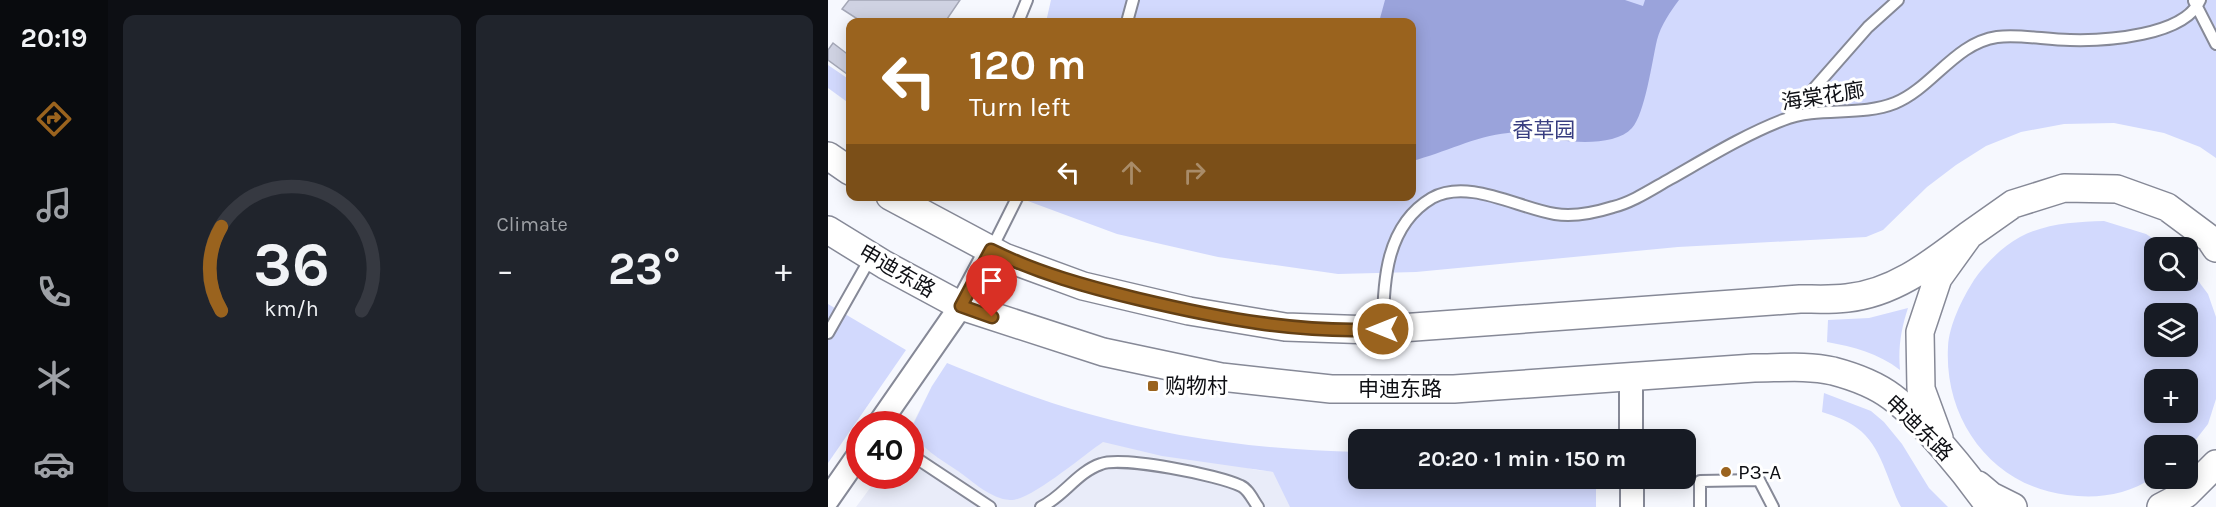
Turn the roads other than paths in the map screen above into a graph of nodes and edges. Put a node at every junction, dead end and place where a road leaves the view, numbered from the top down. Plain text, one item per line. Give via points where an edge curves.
1 (1027, 0) edge
2 (1133, 0) edge
3 (1898, 0) edge
4 (2197, 2) edge
5 (1020, 18) edge
6 (1128, 18) edge
7 (2216, 44) edge
8 (1787, 118) junction
9 (828, 156) edge
10 (846, 168) edge
11 (906, 201) edge
12 (1016, 201) edge
13 (828, 230) edge
14 (1969, 235) junction
15 (2214, 244) edge
16 (991, 250) junction
17 (871, 257) junction
18 (961, 306) junction
19 (1383, 329) junction
20 (828, 333) edge
21 (1631, 377) junction
22 (888, 411) edge
23 (1631, 429) edge
24 (924, 462) edge
25 (2216, 464) edge
26 (1963, 472) junction
27 (846, 473) edge
28 (2216, 474) edge
29 (1632, 489) edge
30 (828, 499) edge
31 (2178, 501) edge
32 (990, 507) edge
33 (1041, 507) edge
34 (1258, 507) edge
35 (1632, 507) edge
36 (1700, 507) edge
37 (1773, 507) edge
38 (1990, 507) edge
39 (2013, 507) edge
40 (2161, 507) edge

1 - 5 lane
2 - 6 lane
3 - 8 lane via 1868,27
4 - 7 lane
4 - 8 lane, 海棠花廊 via 2187,18 2167,27 2103,40 1995,38 1960,54 1913,93 1894,103
8 - 19 lane, 海棠花廊 via 1617,206 1577,215 1532,209 1463,191 1433,197 1417,208 1394,242 1383,291
9 - 10 street
11 - 16 street
12 - 16 lane
13 - 17 street, 申迪东路
14 - 15 street via 2013,204 2064,188 2117,189 2167,207
14 - 19 street via 1906,279 1848,298
14 - 26 street via 1938,278 1920,332 1921,389 1941,443
16 - 18 street
16 - 19 street via 1083,285 1189,311 1285,327
17 - 18 street, 申迪东路
17 - 20 lane
18 - 21 street, 申迪东路 via 1103,352 1221,377 1331,389 1454,389
18 - 22 street
21 - 23 street
21 - 26 street, 申迪东路 via 1795,367 1832,371 1891,396
24 - 32 lane
25 - 31 street
26 - 38 street
26 - 39 street via 1991,496
27 - 30 street
28 - 31 street
29 - 35 street
31 - 40 street
33 - 34 lane via 1101,464 1126,461 1220,478 1244,487
36 - 37 lane via 1700,481 1759,480

